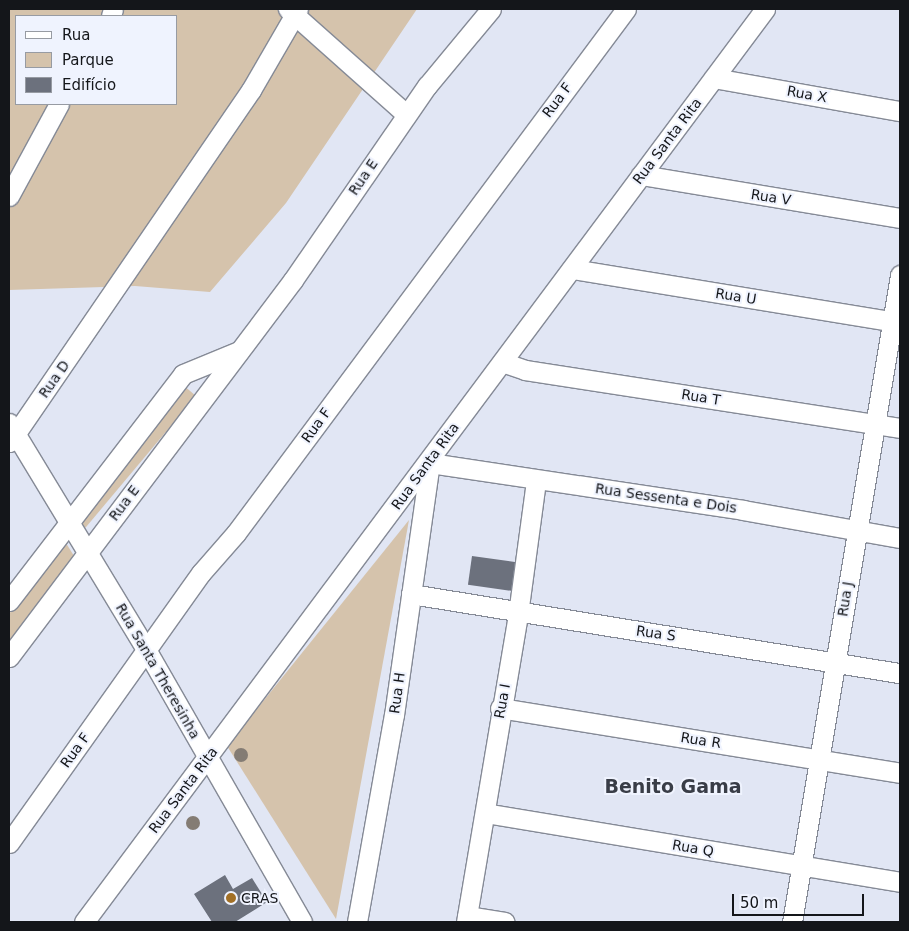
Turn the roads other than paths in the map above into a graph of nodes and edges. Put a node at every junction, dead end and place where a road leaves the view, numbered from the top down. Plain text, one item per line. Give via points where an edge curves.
1 (491, 9) edge
2 (626, 9) edge
3 (766, 9) edge
4 (294, 10) edge
5 (714, 78) junction
6 (58, 105) edge
7 (900, 111) edge
8 (406, 114) junction
9 (641, 176) junction
10 (9, 196) edge
11 (900, 218) edge
12 (572, 268) junction
13 (900, 275) edge
14 (896, 322) edge
15 (240, 350) junction
16 (502, 362) junction
17 (874, 424) junction
18 (900, 428) edge
19 (11, 434) edge
20 (430, 463) junction
21 (536, 480) junction
22 (68, 521) junction
23 (856, 529) junction
24 (900, 538) edge
25 (87, 551) junction
26 (411, 594) junction
27 (9, 601) edge
28 (518, 614) junction
29 (147, 651) junction
30 (9, 657) edge
31 (835, 662) junction
32 (900, 673) edge
33 (500, 708) junction
34 (207, 757) junction
35 (819, 760) junction
36 (900, 773) edge
37 (485, 813) junction
38 (9, 843) edge
39 (802, 866) junction
40 (900, 882) edge
41 (467, 919) edge
42 (84, 922) edge
43 (302, 922) edge
44 (357, 922) edge
45 (504, 922) edge
46 (792, 922) edge

1 - 8 street, Rua E
2 - 29 street, Rua F
3 - 5 street, Rua Santa Rita
4 - 8 street
4 - 19 street, Rua D via 251,90 99,316
5 - 7 street, Rua X
5 - 9 street, Rua Santa Rita
6 - 10 street
8 - 15 street, Rua E
9 - 11 street, Rua V
9 - 12 street, Rua Santa Rita
12 - 14 street, Rua U
12 - 16 street, Rua Santa Rita
13 - 14 street, Rua J
14 - 17 street, Rua J
15 - 22 street via 183,374
15 - 25 street, Rua E
16 - 17 street, Rua T via 525,370
16 - 20 street, Rua Santa Rita
17 - 18 street, Rua T
17 - 23 street, Rua J
19 - 22 street, Rua Santa Theresinha
20 - 21 street, Rua Sessenta e Dois
20 - 26 street, Rua H
20 - 34 street, Rua Santa Rita via 358,553
21 - 23 street, Rua Sessenta e Dois
21 - 28 street, Rua I
22 - 25 street, Rua Santa Theresinha
22 - 27 street
23 - 24 street, Rua Sessenta e Dois
23 - 31 street, Rua J
25 - 29 street, Rua Santa Theresinha
25 - 30 street, Rua E
26 - 28 street, Rua S
26 - 44 street, Rua H via 394,715
28 - 31 street, Rua S
28 - 33 street, Rua I
29 - 34 street, Rua Santa Theresinha
29 - 38 street, Rua F
31 - 32 street, Rua S
31 - 35 street, Rua J
33 - 35 street, Rua R
33 - 37 street, Rua I
34 - 42 street, Rua Santa Rita
34 - 43 street, Rua Santa Theresinha
35 - 36 street, Rua R
35 - 39 street, Rua J
37 - 39 street, Rua Q
37 - 41 street, Rua I
39 - 40 street, Rua Q
39 - 46 street, Rua J
41 - 45 street

